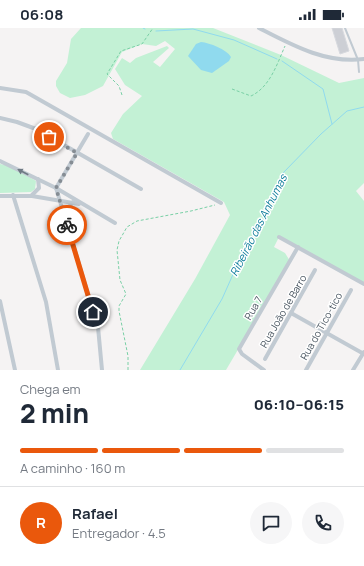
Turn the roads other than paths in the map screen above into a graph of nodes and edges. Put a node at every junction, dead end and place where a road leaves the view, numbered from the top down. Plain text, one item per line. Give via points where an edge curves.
1 (259, 28) edge
2 (345, 28) edge
3 (364, 59) edge
4 (358, 60) junction
5 (359, 72) dead end
6 (0, 88) edge
7 (0, 118) edge
8 (88, 134) dead end
9 (77, 153) junction
10 (0, 161) edge
11 (38, 179) junction
12 (56, 188) junction
13 (141, 188) dead end
14 (13, 195) junction
15 (0, 196) edge
16 (32, 196) junction
17 (60, 199) junction
18 (73, 202) junction
19 (221, 203) road end
20 (82, 204) junction
21 (64, 214) junction
22 (115, 223) dead end
23 (279, 237) dead end
24 (298, 247) junction
25 (316, 270) dead end
26 (364, 284) edge
27 (351, 290) dead end
28 (0, 302) edge
29 (291, 313) junction
30 (326, 333) junction
31 (364, 353) edge
32 (265, 359) dead end
33 (15, 370) edge
34 (58, 370) edge
35 (102, 370) edge
36 (264, 370) edge
37 (306, 370) edge
38 (354, 370) edge

1 - 4 street via 313,53 334,59
2 - 4 lane
3 - 4 street
4 - 5 lane
6 - 19 street via 26,92
7 - 9 street via 36,129
8 - 9 street
9 - 12 street
9 - 13 street
11 -> 10 street
11 - 12 street
11 - 16 street via 39,188
12 - 17 street
12 - 20 street
14 - 15 street
14 - 16 street
14 - 34 street via 46,302
16 - 17 street
17 - 18 street
17 - 21 street
18 - 20 street
18 - 21 street
20 - 22 street
21 - 35 street via 98,327
23 - 24 street
24 - 26 street
24 - 36 street, Rua 7 via 239,349
25 - 29 street, Rua João de Barro
27 - 30 street, Rua do Tico-tico
28 - 33 street
29 - 30 street
29 - 32 street, Rua João de Barro
30 - 31 street
30 - 37 street, Rua do Tico-tico
31 - 38 street

